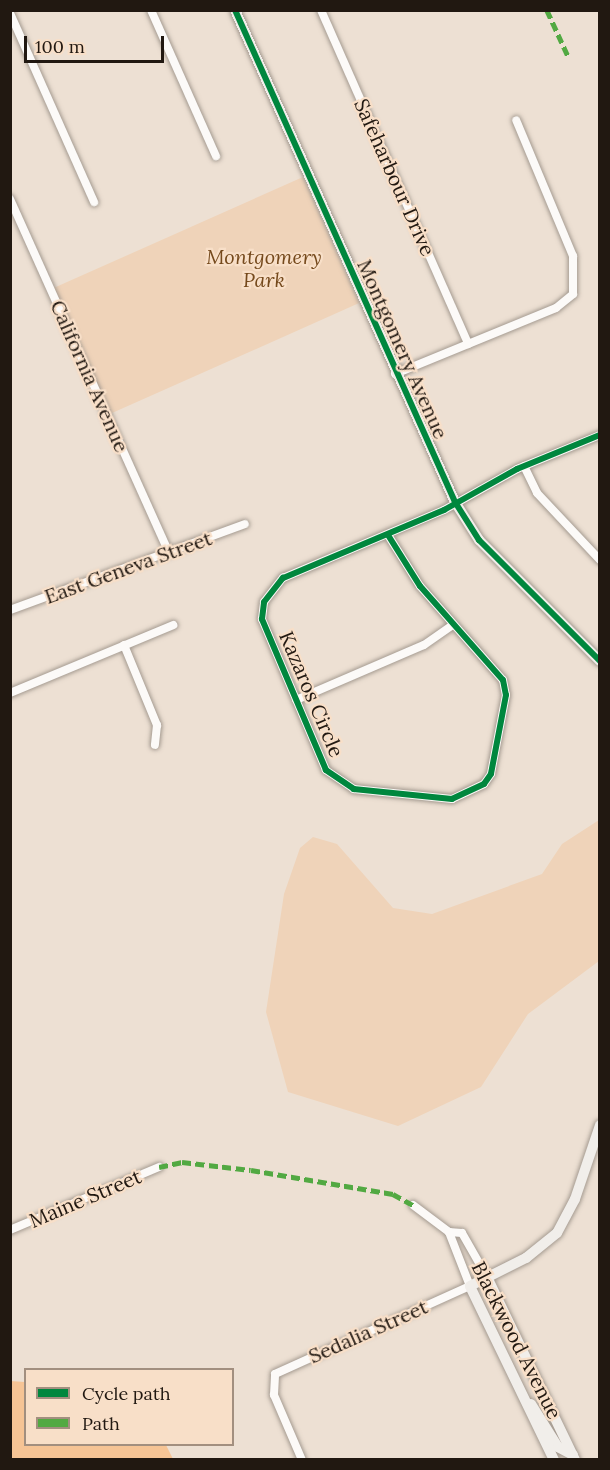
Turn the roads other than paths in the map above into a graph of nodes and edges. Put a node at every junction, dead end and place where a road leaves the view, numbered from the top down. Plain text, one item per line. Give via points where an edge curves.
1 (151, 10) edge
2 (235, 10) edge
3 (321, 10) edge
4 (10, 13) edge
5 (516, 120) dead end
6 (216, 156) dead end
7 (10, 199) edge
8 (94, 202) dead end
9 (468, 344) junction
10 (395, 374) junction
11 (600, 435) edge
12 (524, 466) junction
13 (455, 502) junction
14 (245, 524) dead end
15 (388, 535) junction
16 (169, 553) junction
17 (600, 560) edge
18 (10, 610) edge
19 (173, 625) dead end
20 (453, 625) junction
21 (124, 645) junction
22 (600, 660) edge
23 (10, 693) edge
24 (296, 700) junction
25 (155, 745) dead end
26 (600, 1125) edge
27 (159, 1167) dead end
28 (413, 1204) dead end
29 (10, 1230) edge
30 (449, 1232) junction
31 (487, 1277) junction
32 (470, 1286) junction
33 (525, 1397) junction
34 (574, 1458) edge
35 (302, 1460) edge
36 (554, 1460) edge

1 - 6 street
2 - 10 street, Montgomery Avenue
3 - 9 street, Safeharbour Drive
4 - 8 street
5 - 9 street via 573,256 573,294 556,308
7 - 16 street, California Avenue
9 - 10 street
10 - 13 street, Montgomery Avenue
11 - 12 street, Kazaros Circle
12 - 13 street, Kazaros Circle
12 - 17 street via 550,509
13 - 15 street, Kazaros Circle
13 - 22 street, Montgomery Avenue via 479,540
14 - 16 street, East Geneva Street
15 - 20 street, Kazaros Circle
15 - 24 street, Kazaros Circle via 283,578 268,590 262,619
16 - 18 street, East Geneva Street
19 - 21 street
20 - 24 street via 424,645
20 - 24 street, Kazaros Circle via 497,668 507,695 491,774 469,793 452,799 354,789 339,782 326,770
21 - 23 street
21 - 25 street via 157,724
26 - 31 street via 575,1199 557,1233 526,1257
27 - 29 street, Maine Street
28 - 30 street, Blackwood Avenue
30 - 31 street, Blackwood Avenue via 462,1233
30 - 32 street, Blackwood Avenue
31 - 32 street
31 - 34 street, Blackwood Avenue
32 - 33 street, Blackwood Avenue
32 - 35 street, Sedalia Street via 282,1368 272,1383
33 - 34 street via 544,1416 558,1447
33 - 36 street, Blackwood Avenue

